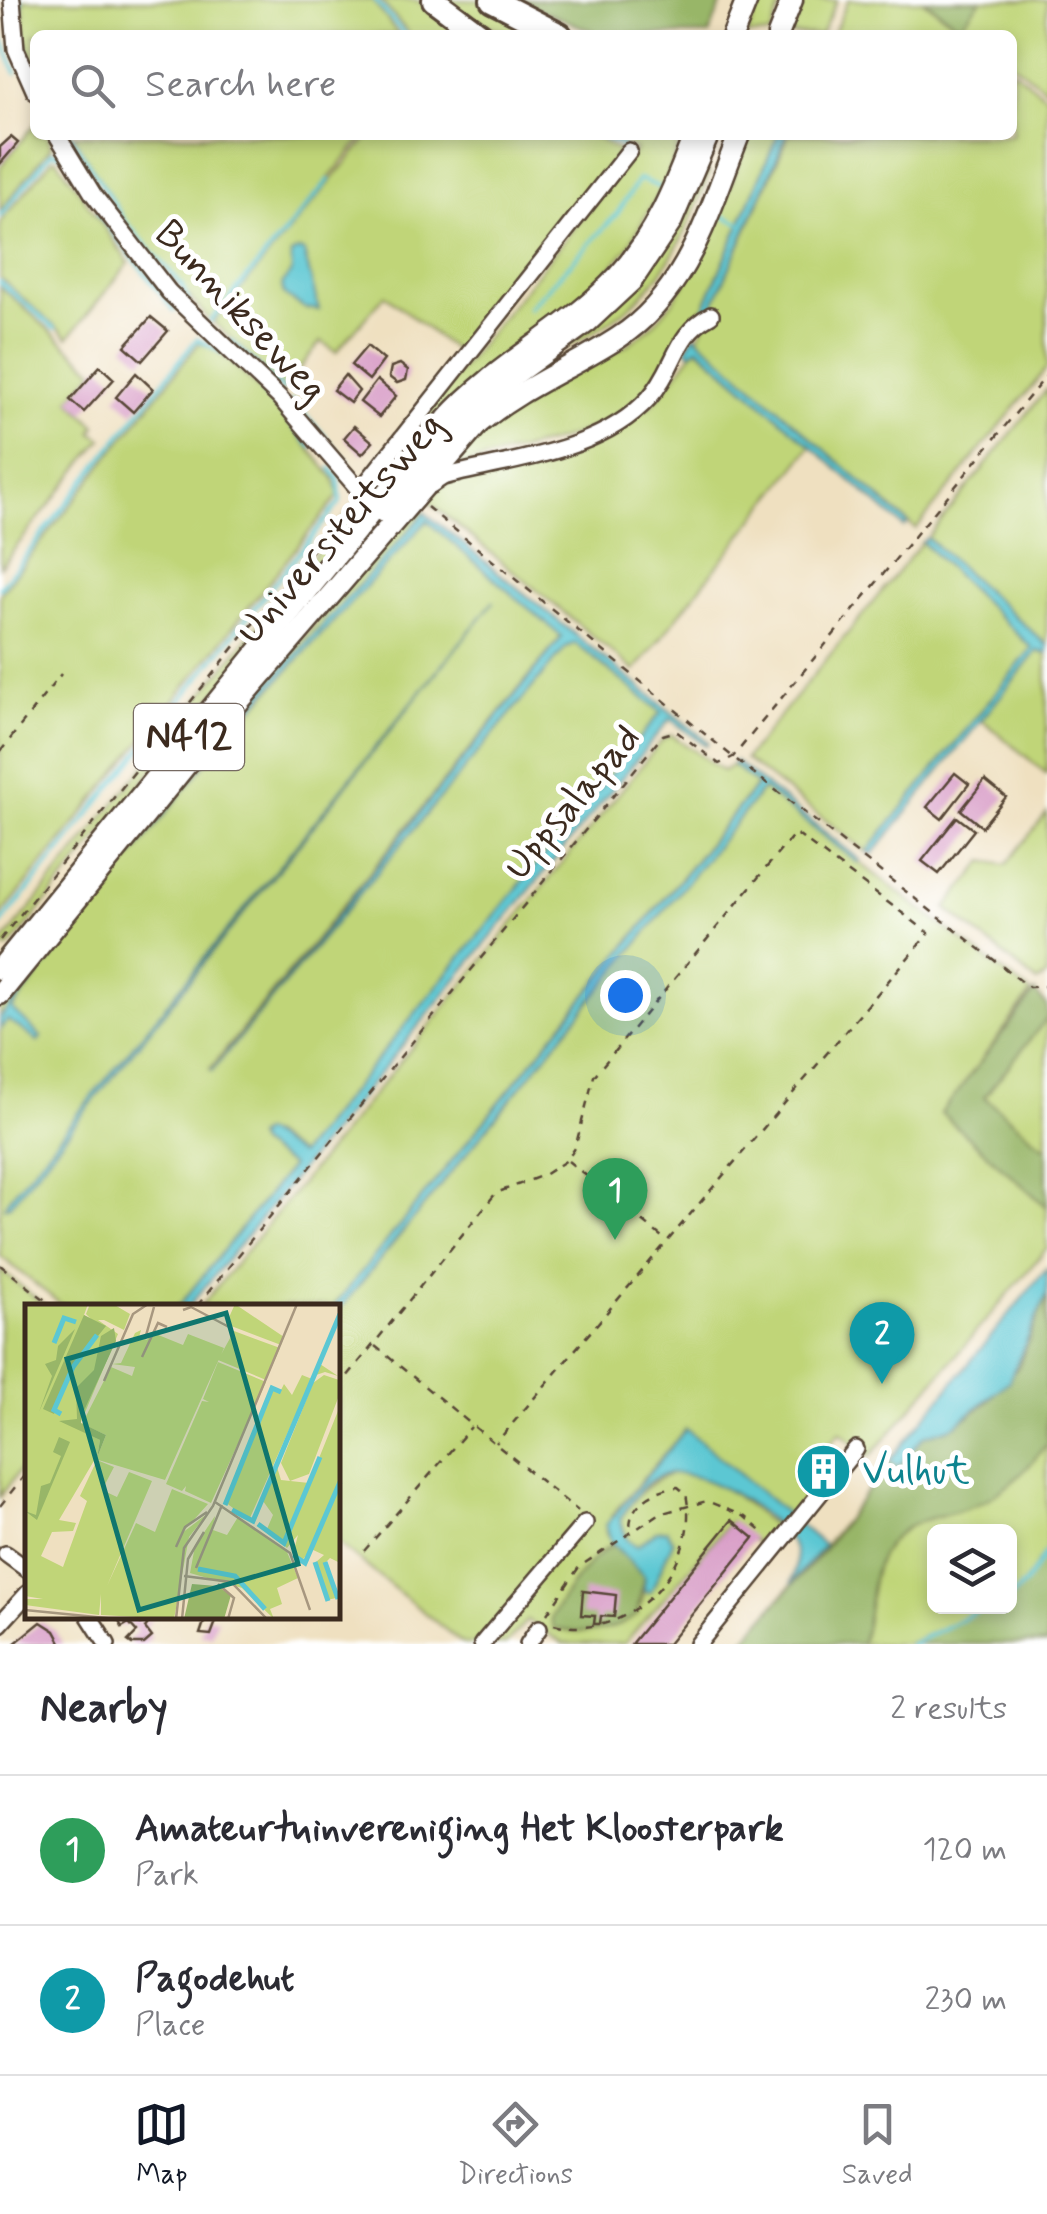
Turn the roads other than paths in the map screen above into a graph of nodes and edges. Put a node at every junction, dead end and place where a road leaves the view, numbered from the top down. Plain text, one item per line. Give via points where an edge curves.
1 (12, 0) edge
2 (434, 0) edge
3 (492, 0) edge
4 (746, 0) edge
5 (792, 0) edge
6 (474, 30) edge
7 (550, 30) edge
8 (735, 30) edge
9 (780, 30) edge
10 (30, 81) edge
11 (60, 140) edge
12 (692, 140) edge
13 (709, 140) edge
14 (737, 140) edge
15 (629, 151) dead end
16 (712, 315) dead end
17 (408, 491) junction
18 (378, 506) junction
19 (0, 969) edge
20 (0, 982) edge
21 (0, 994) edge
22 (856, 1449) dead end
23 (586, 1523) road end
24 (6, 1554) dead end
25 (25, 1568) edge
26 (25, 1596) edge
27 (91, 1619) edge
28 (0, 1624) edge
29 (539, 1628) dead end
30 (107, 1644) edge
31 (482, 1644) edge
32 (528, 1644) edge
33 (698, 1644) edge

1 - 10 street via 16,49
2 - 6 highway
3 - 7 highway
4 - 8 main road
5 - 9 main road
11 - 18 street, Bunnikseweg via 169,292
12 - 17 main road, Universiteitsweg / N412 via 662,212 626,267 582,309 478,386
13 - 17 street, Universiteitsweg / N412 via 673,224 634,282 589,324 489,396
14 - 17 main road, Universiteitsweg / N412 via 691,255 654,308 616,339 513,395
15 - 18 street
16 - 17 street via 690,326 666,376 619,422 571,444
17 - 18 main road, Universiteitsweg / N412
18 - 19 main road, Universiteitsweg / N412
18 - 20 street, Universiteitsweg / N412
18 - 21 main road, Universiteitsweg / N412 via 216,728
22 - 33 street
23 - 31 street
24 - 25 street
26 - 28 street
27 - 30 street
29 - 32 street

